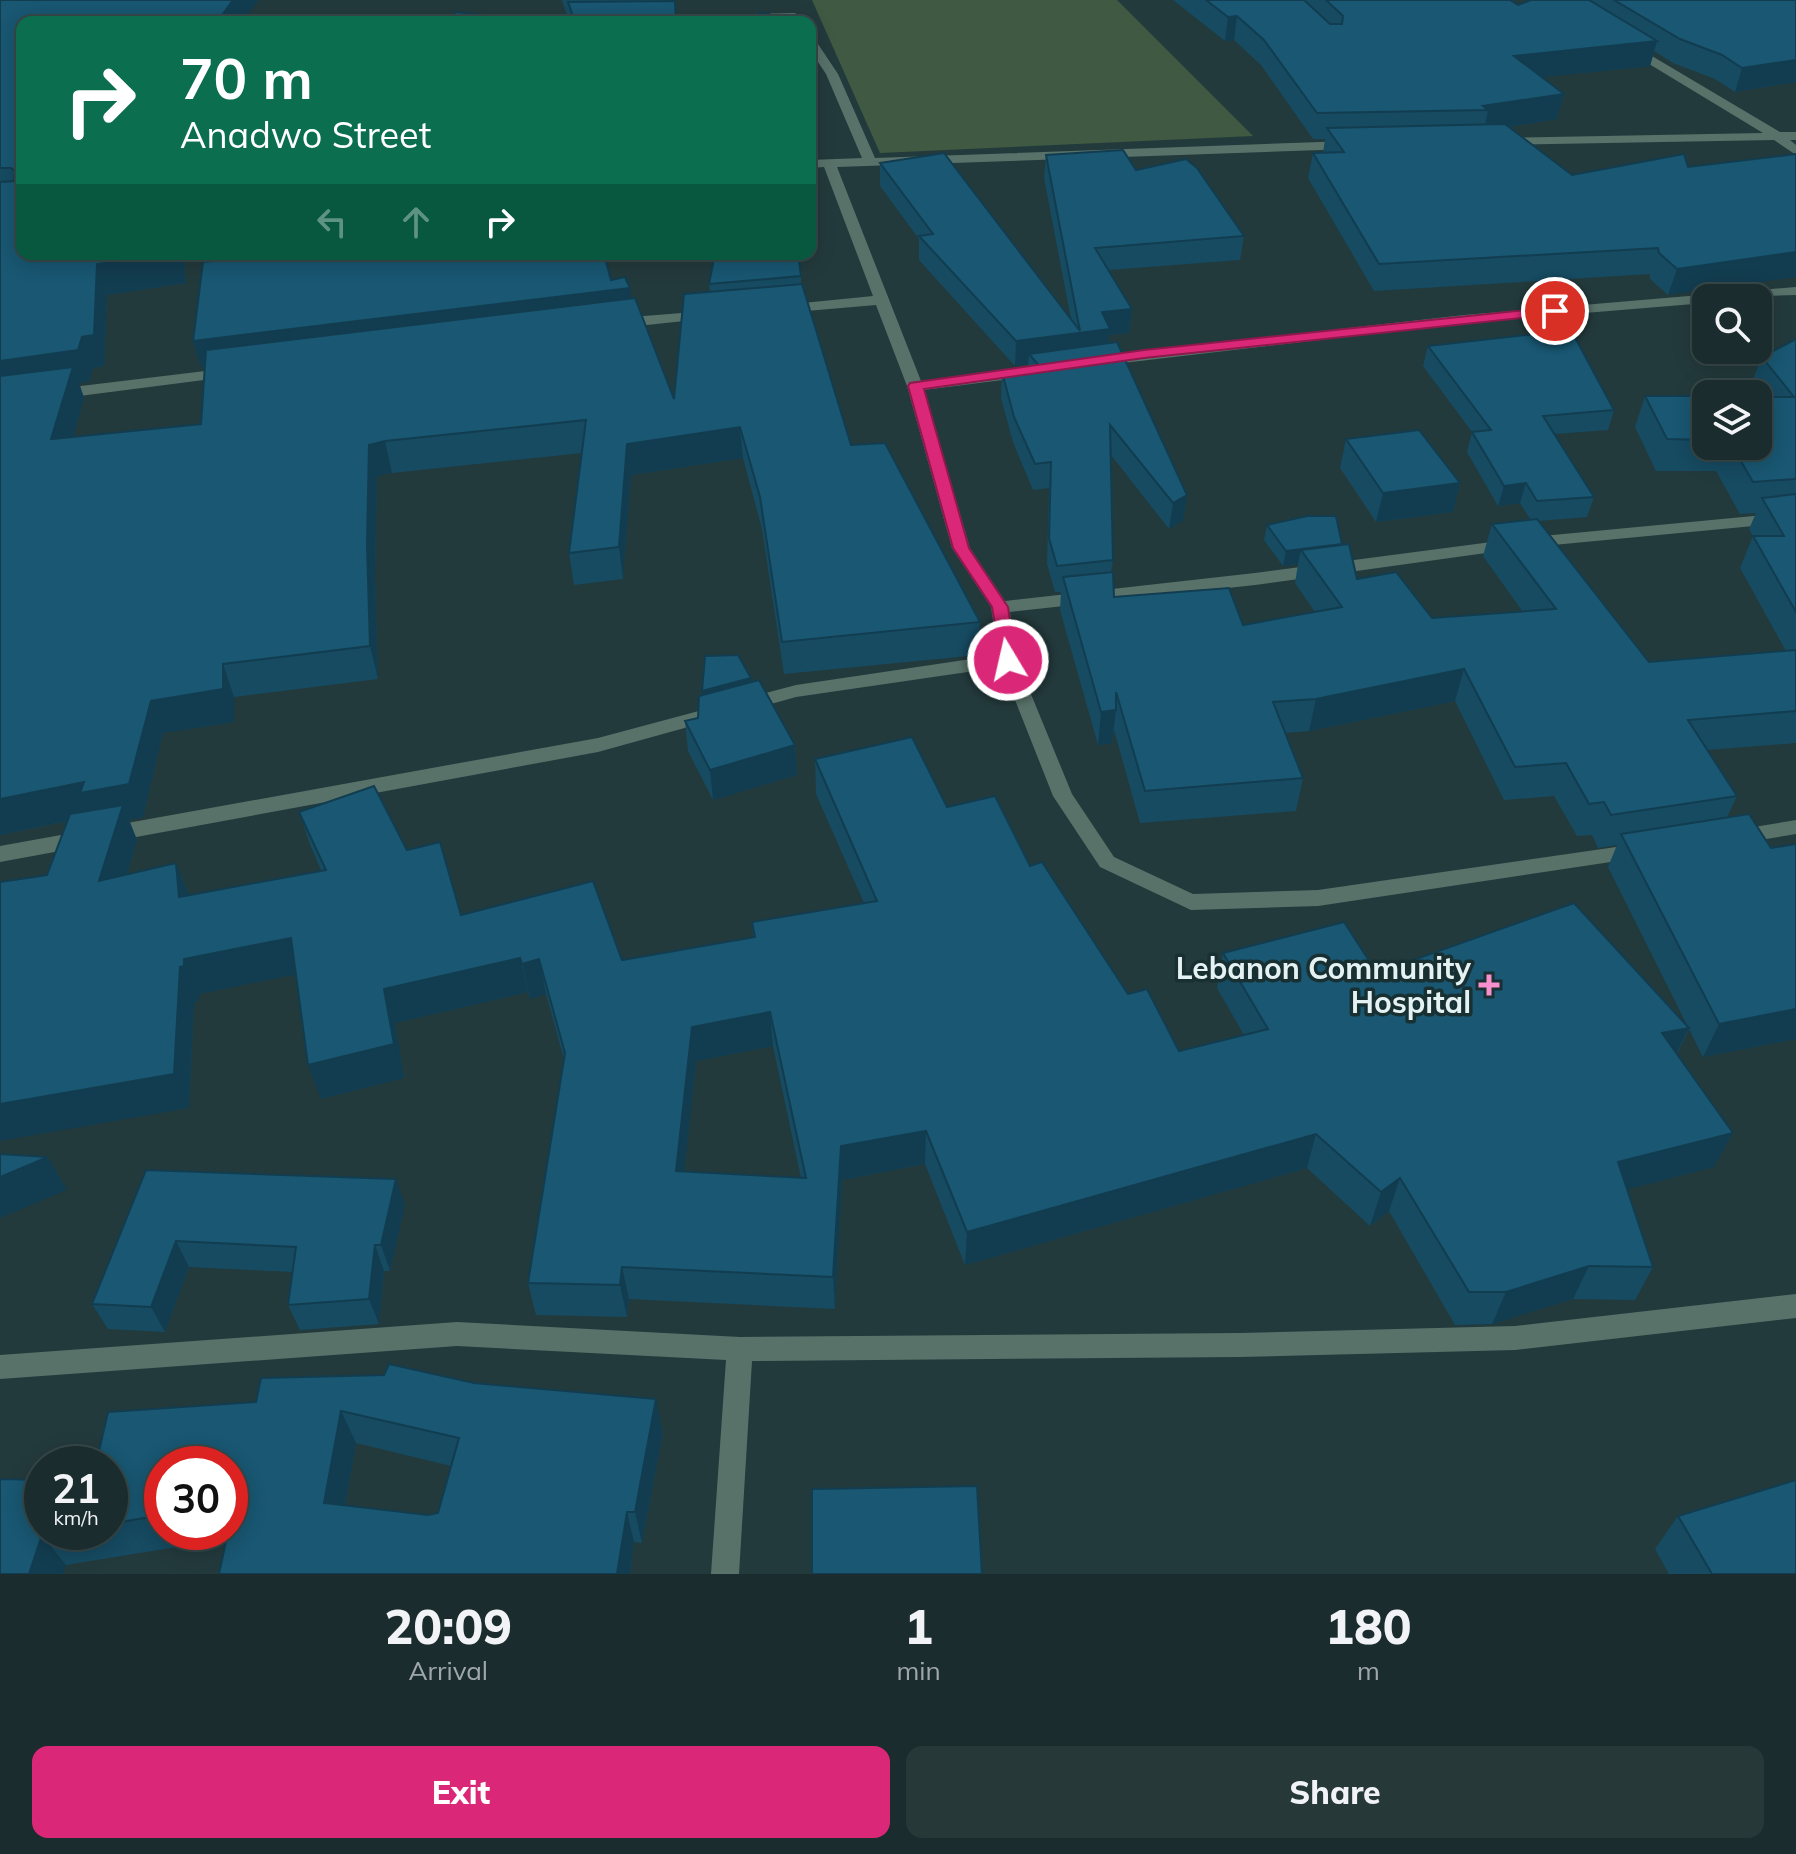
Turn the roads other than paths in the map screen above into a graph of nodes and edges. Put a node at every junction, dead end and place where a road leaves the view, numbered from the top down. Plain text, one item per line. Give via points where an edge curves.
1 (1617, 39) edge
2 (816, 50) edge
3 (1777, 136) junction
4 (1796, 136) edge
5 (1483, 142) edge
6 (1359, 145) edge
7 (1796, 151) edge
8 (870, 162) junction
9 (829, 163) junction
10 (816, 164) edge
11 (1796, 291) edge
12 (1772, 293) edge
13 (882, 300) junction
14 (1692, 300) edge
15 (771, 310) edge
16 (723, 314) edge
17 (596, 325) edge
18 (1084, 363) edge
19 (1040, 370) edge
20 (244, 371) edge
21 (915, 386) junction
22 (46, 396) edge
23 (1796, 517) edge
24 (1000, 607) junction
25 (1008, 660) junction
26 (1796, 827) edge
27 (1717, 840) edge
28 (1655, 850) edge
29 (0, 854) edge
30 (1796, 1306) edge
31 (740, 1349) junction
32 (0, 1367) edge
33 (725, 1574) edge

1 - 3 street
2 - 8 street
3 - 4 street
3 - 5 street
3 - 7 street
6 - 8 street
8 - 9 street
9 - 10 street
9 - 13 street
11 - 12 street
13 - 15 street
13 - 21 street
14 - 18 street via 1448,321
16 - 17 street
19 - 21 street
20 - 22 street
21 - 24 street via 961,548
23 - 24 street via 1522,543
24 - 25 street
25 - 28 street via 1063,796 1107,862 1191,902 1318,898
25 - 29 street via 796,691 598,745
26 - 27 street
30 - 31 street via 1515,1338
31 - 32 street via 457,1334
31 - 33 street

